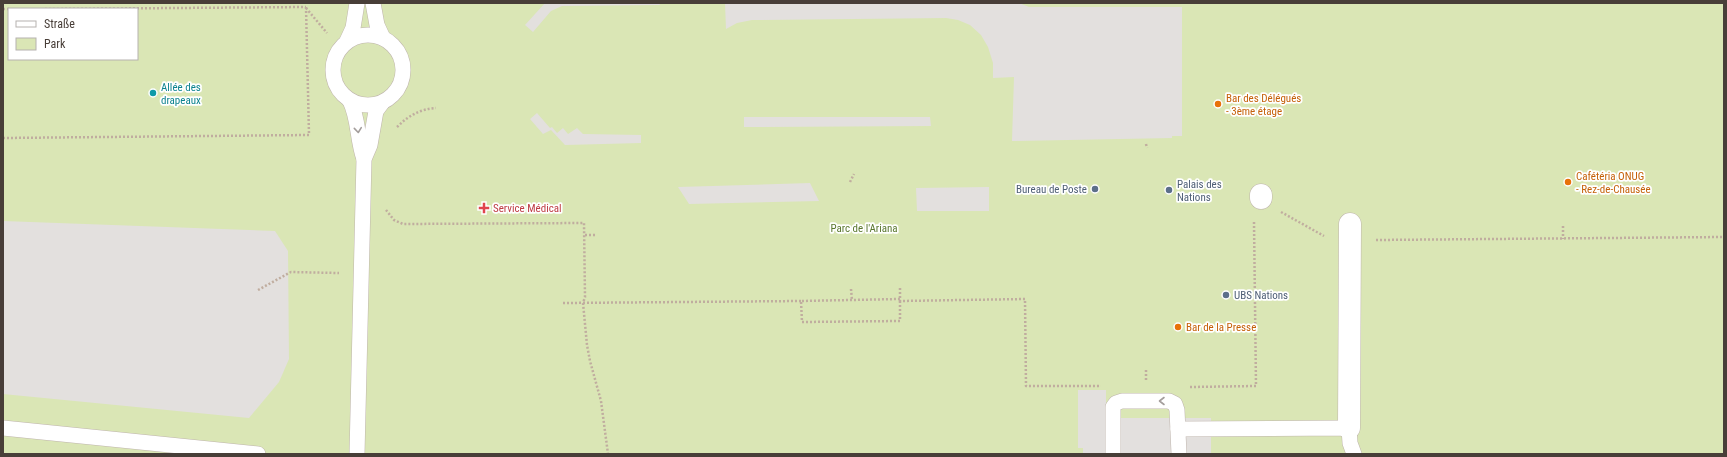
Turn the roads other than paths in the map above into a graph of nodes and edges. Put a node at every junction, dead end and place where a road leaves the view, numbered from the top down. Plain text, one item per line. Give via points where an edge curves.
1 (358, 3) edge
2 (373, 3) edge
3 (383, 38) junction
4 (343, 45) junction
5 (350, 101) junction
6 (382, 103) junction
7 (364, 159) junction
8 (1350, 224) dead end
9 (3, 428) edge
10 (1349, 428) junction
11 (1178, 429) junction
12 (258, 454) edge
13 (357, 454) edge
14 (1113, 454) edge
15 (1179, 454) edge
16 (1354, 454) edge

1 - 4 lane via 353,28
2 - 3 lane via 377,25
3 - 4 lane via 364,35
3 - 6 lane via 398,52 403,72 397,91
4 - 5 lane via 334,57 333,77 336,87
5 - 6 lane via 365,106
5 -> 7 lane
6 - 7 lane via 376,111 370,145
7 - 13 lane
8 - 10 street
9 - 12 lane
10 - 11 lane
10 - 16 lane
11 -> 14 lane via 1177,410 1169,401 1116,403 1113,407
11 - 15 lane

